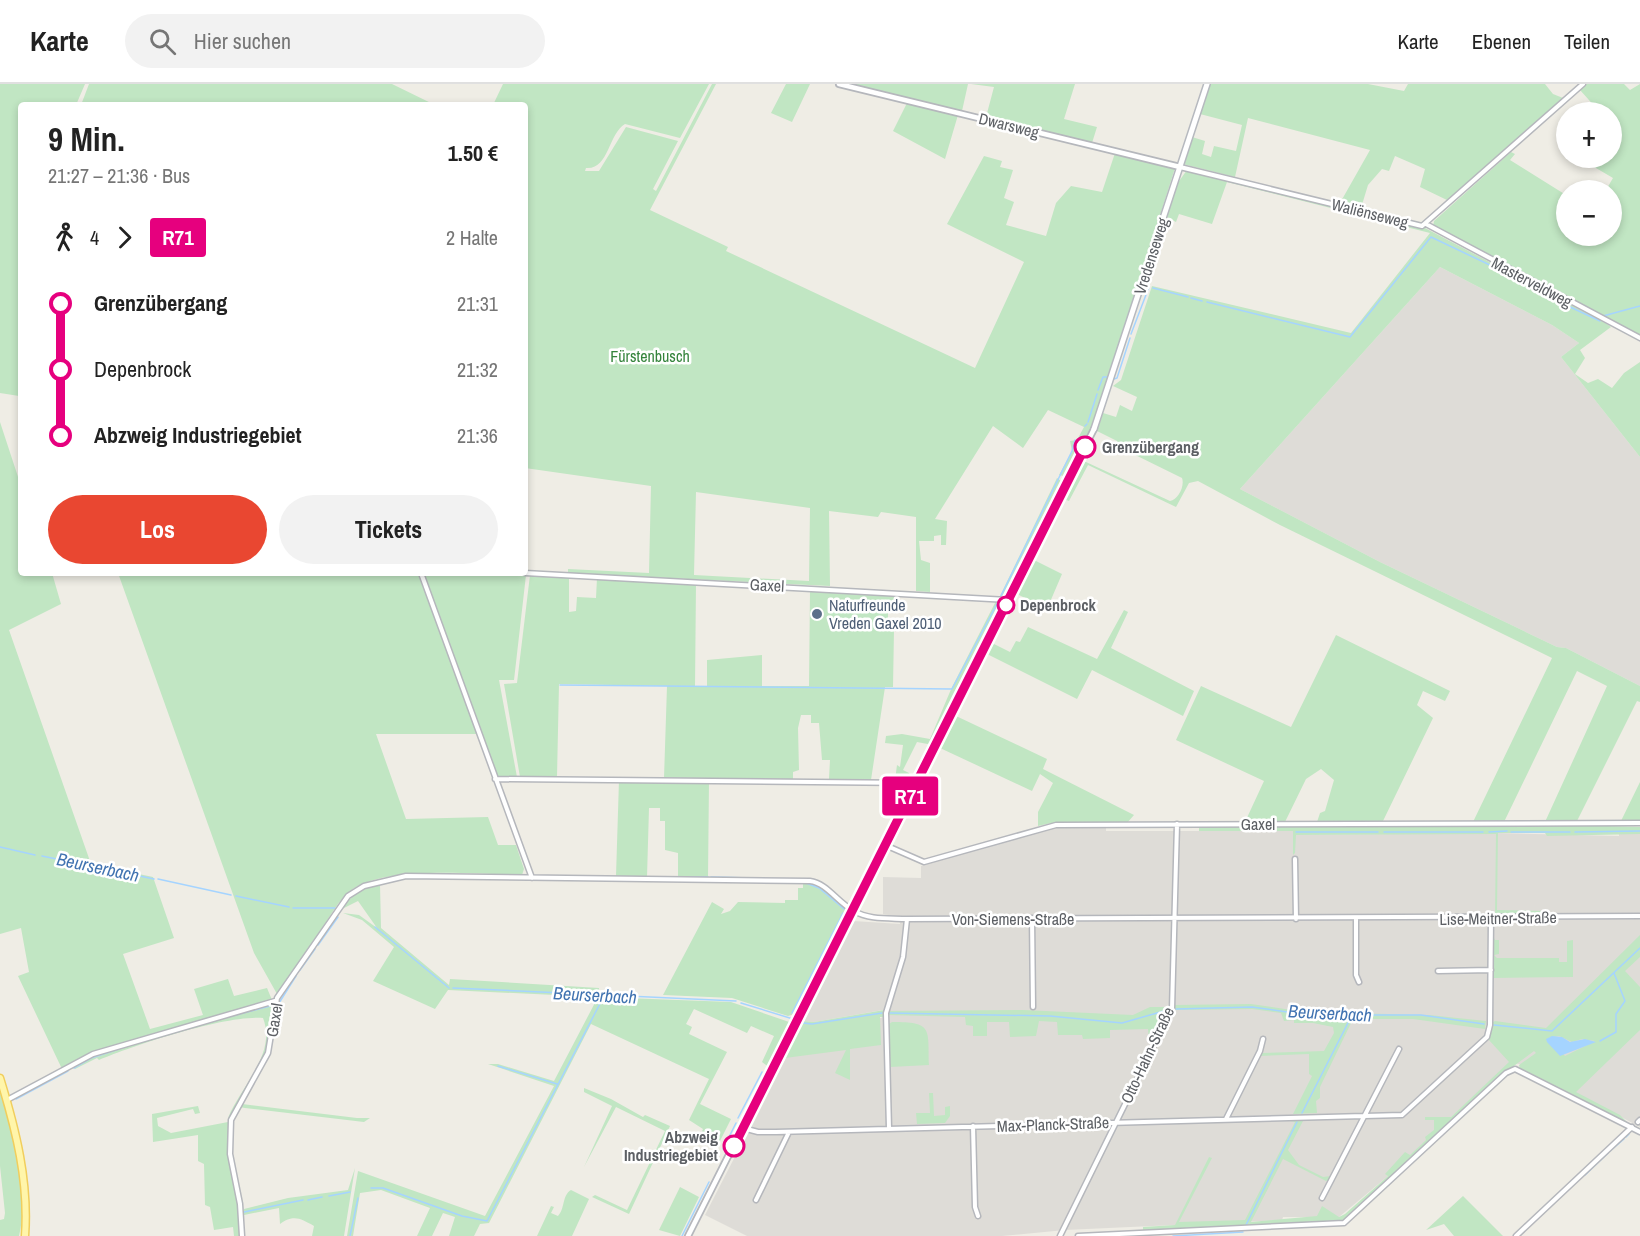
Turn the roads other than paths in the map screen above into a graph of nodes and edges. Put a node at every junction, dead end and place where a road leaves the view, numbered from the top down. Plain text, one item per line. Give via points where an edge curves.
1 (838, 84) edge
2 (1207, 84) edge
3 (1583, 84) edge
4 (1180, 167) junction
5 (1426, 224) junction
6 (1640, 338) edge
7 (1094, 429) joint
8 (528, 573) edge
9 (422, 576) edge
10 (1008, 600) junction
11 (495, 778) junction
12 (916, 783) junction
13 (1177, 824) junction
14 (1640, 824) edge
15 (885, 845) junction
16 (1295, 859) dead end
17 (532, 878) junction
18 (852, 910) junction
19 (1640, 916) edge
20 (1032, 918) junction
21 (1175, 919) junction
22 (1296, 919) junction
23 (1356, 919) junction
24 (1491, 919) junction
25 (906, 920) junction
26 (1491, 970) junction
27 (1438, 971) dead end
28 (1359, 982) dead end
29 (275, 1001) junction
30 (1033, 1007) dead end
31 (1263, 1039) dead end
32 (1399, 1049) dead end
33 (0, 1078) edge
34 (7, 1100) junction
35 (1364, 1116) junction
36 (1226, 1119) junction
37 (1116, 1122) junction
38 (973, 1126) junction
39 (1632, 1127) junction
40 (743, 1128) junction
41 (889, 1128) junction
42 (789, 1131) junction
43 (1640, 1132) edge
44 (1322, 1198) dead end
45 (756, 1200) dead end
46 (978, 1216) dead end
47 (25, 1236) edge
48 (242, 1236) edge
49 (688, 1236) edge
50 (1060, 1236) edge
51 (1078, 1236) edge
52 (1516, 1236) edge

1 - 4 street, Dwarsweg
2 - 4 main road, Vredenseweg
3 - 5 street, Waliënseweg
4 - 5 street, Waliënseweg
4 - 7 main road, Vredenseweg
5 - 6 street, Masterveldweg
7 - 10 street
8 - 10 street, Gaxel
9 - 11 street
10 - 12 street
11 - 12 street
11 - 17 street
12 - 15 street
13 - 14 street, Gaxel
13 - 15 street, Gaxel via 1051,825 924,862
13 - 21 street, Otto-Hahn-Straße
15 - 18 street
16 - 22 street
17 - 18 street, Gaxel via 810,881 821,884
17 - 29 street, Gaxel via 394,878 355,890
18 - 25 street, Von-Siemens-Straße via 876,918
18 - 40 street
19 - 24 street, Lise-Meitner-Straße
20 - 21 street, Von-Siemens-Straße
20 - 25 street, Von-Siemens-Straße
20 - 30 street
21 - 22 street, Lise-Meitner-Straße
21 - 37 street, Otto-Hahn-Straße via 1172,1009
22 - 23 street, Lise-Meitner-Straße
23 - 24 street, Lise-Meitner-Straße
23 - 28 street
24 - 26 street, Max-Planck-Straße
25 - 41 street via 903,957 886,1013
26 - 27 street
26 - 35 street, Max-Planck-Straße via 1490,1025 1485,1040 1406,1113
29 - 34 street via 93,1054
29 - 48 street, Gaxel via 268,1053 236,1108 229,1128
31 - 36 street
32 - 35 street
33 - 34 main road
34 - 47 main road via 24,1179
35 - 36 street, Max-Planck-Straße
35 - 44 street
36 - 37 street, Max-Planck-Straße
37 - 38 street, Max-Planck-Straße
37 - 50 street, Otto-Hahn-Straße
38 - 41 street, Max-Planck-Straße
38 - 46 street
39 - 43 street
39 - 51 street via 1523,1071 1510,1070 1347,1221 1247,1231
39 - 52 street
40 - 42 street, Max-Planck-Straße via 758,1132
40 - 49 street
41 - 42 street, Max-Planck-Straße
42 - 45 street

